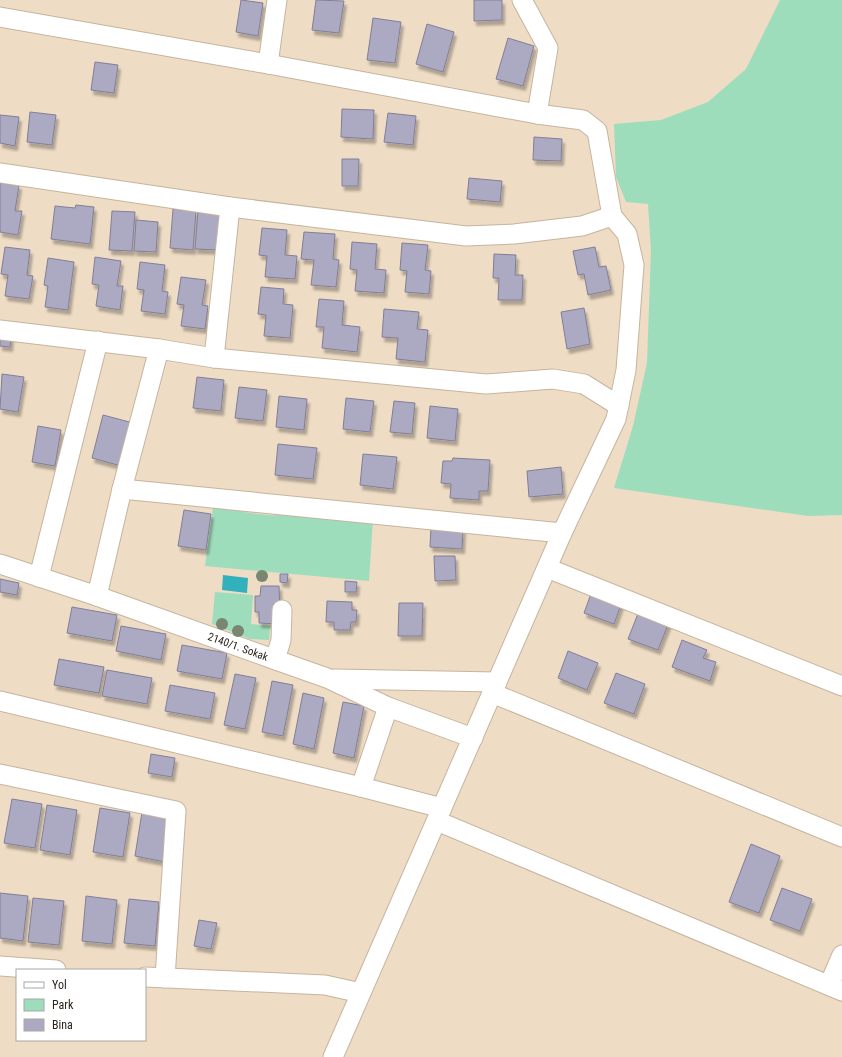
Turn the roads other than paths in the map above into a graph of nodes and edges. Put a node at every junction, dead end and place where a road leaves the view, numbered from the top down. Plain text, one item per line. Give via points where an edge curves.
1 (277, 0) edge
2 (522, 0) edge
3 (0, 17) edge
4 (268, 64) junction
5 (537, 114) junction
6 (0, 173) edge
7 (230, 207) junction
8 (612, 216) junction
9 (0, 330) edge
10 (98, 341) junction
11 (159, 349) junction
12 (214, 358) junction
13 (619, 406) junction
14 (122, 489) junction
15 (562, 533) junction
16 (0, 564) edge
17 (547, 568) junction
18 (39, 577) junction
19 (97, 596) junction
20 (282, 610) dead end
21 (275, 660) junction
22 (327, 678) junction
23 (842, 686) edge
24 (494, 688) junction
25 (0, 701) edge
26 (388, 707) junction
27 (473, 738) junction
28 (0, 774) edge
29 (361, 787) junction
30 (439, 815) junction
31 (842, 837) edge
32 (842, 955) edge
33 (0, 966) edge
34 (42, 969) edge
35 (146, 976) edge
36 (165, 978) junction
37 (836, 988) edge
38 (361, 993) junction
39 (333, 1057) edge

1 - 4 street
2 - 5 street via 548,48
3 - 4 street
4 - 5 street
5 - 8 street via 583,120 598,131
6 - 7 street
7 - 8 street via 466,236 514,234 582,226
7 - 12 street
8 - 13 street via 627,234 634,265 626,370
9 - 10 street
10 - 11 street
10 - 18 street
11 - 12 street
11 - 14 street
12 - 13 street via 486,384 553,379 584,384
13 - 15 street via 616,419
14 - 15 street
14 - 19 street
15 - 17 street
16 - 18 street, 2140/1. Sokak
17 - 23 street
17 - 24 street
18 - 19 street, 2140/1. Sokak
19 - 21 street, 2140/1. Sokak
20 - 21 street via 281,640
21 - 22 street, 2140/1. Sokak
22 - 24 street
22 - 26 street, 2140/1. Sokak
24 - 27 street
24 - 31 street
25 - 29 street
26 - 27 street, 2140/1. Sokak
26 - 29 street
27 - 30 street
28 - 36 street via 176,811
29 - 30 street
30 - 37 street
30 - 38 street
32 - 37 street
33 - 34 street
35 - 36 street
36 - 38 street via 325,985
38 - 39 street

